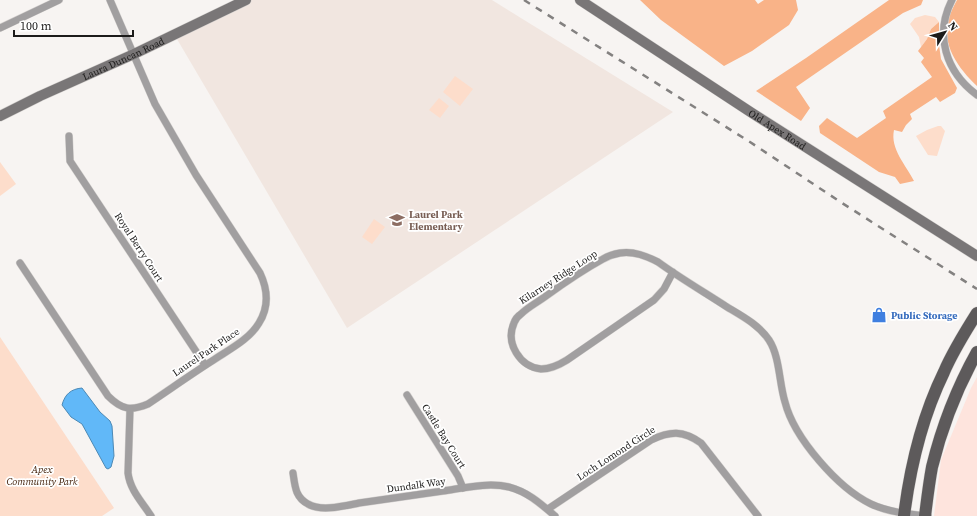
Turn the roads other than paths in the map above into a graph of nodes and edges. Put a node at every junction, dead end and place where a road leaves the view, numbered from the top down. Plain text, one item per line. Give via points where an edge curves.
1 (60, 0) edge
2 (110, 0) edge
3 (246, 0) edge
4 (580, 0) edge
5 (952, 0) edge
6 (0, 28) edge
7 (134, 54) junction
8 (977, 95) edge
9 (0, 116) edge
10 (69, 136) dead end
11 (977, 256) edge
12 (20, 263) dead end
13 (673, 272) junction
14 (977, 313) edge
15 (977, 352) edge
16 (205, 365) junction
17 (407, 395) dead end
18 (130, 409) junction
19 (293, 473) dead end
20 (463, 488) junction
21 (548, 509) junction
22 (904, 514) edge
23 (151, 516) edge
24 (555, 516) edge
25 (758, 516) edge
26 (925, 516) edge
27 (928, 516) edge

1 - 6 street
2 - 7 street, Laurel Park Place
3 - 7 main road, Laura Duncan Road
4 - 11 main road, Old Apex Road
5 - 8 street via 943,30 945,49 956,74 967,88
7 - 9 main road, Laura Duncan Road
7 - 16 street, Laurel Park Place via 158,110 264,282 266,307 258,325 242,341
10 - 16 street, Royal Berry Court via 70,161
12 - 18 street via 108,396 115,403
13 - 13 street, Kilarney Ridge Loop via 648,256 638,254 622,253 602,259 517,318 511,330 514,349 518,356 532,366 539,369 554,367 654,300 664,289
13 - 22 street, Kilarney Ridge Loop via 764,333 773,349 793,425 841,484 872,504
14 - 22 main road via 944,372 923,426
15 - 26 main road via 961,382 946,420 932,468
16 - 18 street, Laurel Park Place via 148,404
17 - 20 street, Castle Bay Court
18 - 23 street via 129,481
19 - 20 street, Dundalk Way via 298,496 309,505 323,508
20 - 21 street, Dundalk Way via 508,487 525,493
21 - 24 street, Dundalk Way
21 - 25 street, Loch Lomond Circle via 651,440 675,433 701,443
22 - 26 street, Kilarney Ridge Loop
26 - 27 street, Kilarney Ridge Loop

